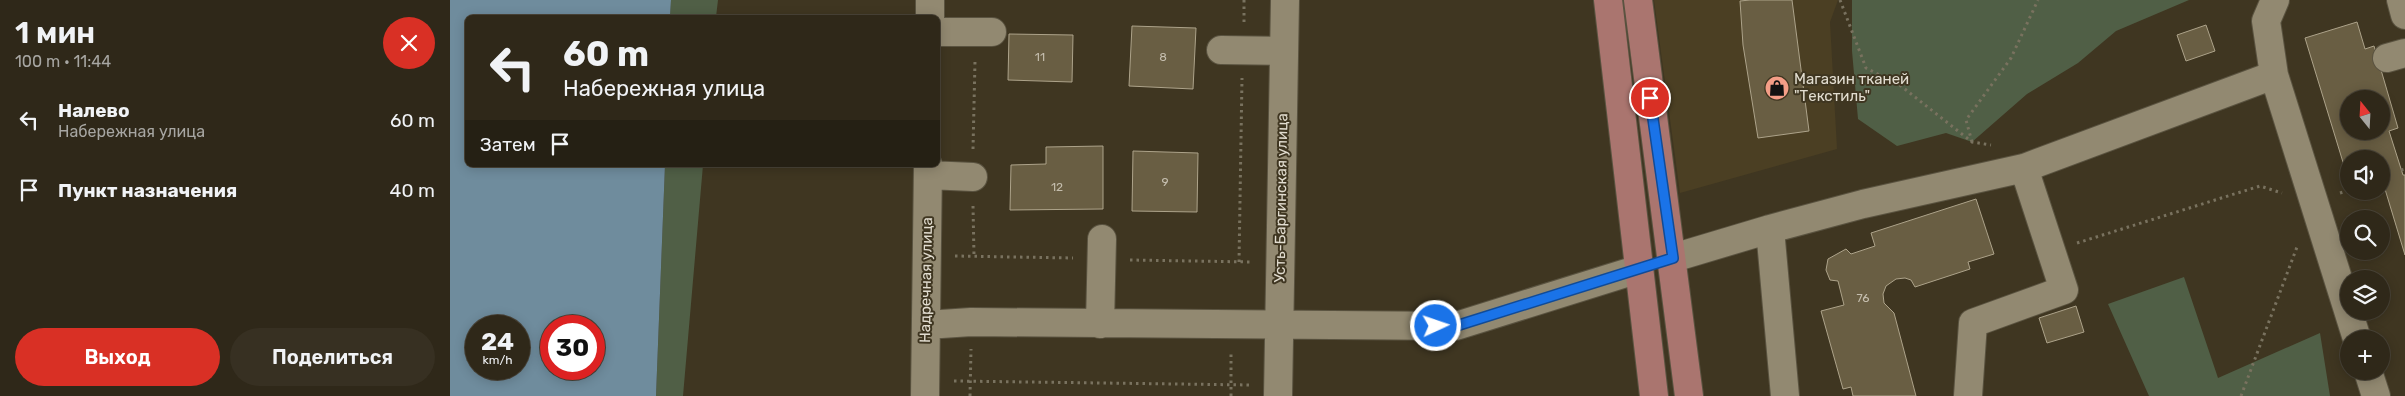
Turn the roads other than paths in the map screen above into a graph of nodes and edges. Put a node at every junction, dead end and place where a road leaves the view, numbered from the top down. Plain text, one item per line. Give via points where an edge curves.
1 (930, 0) edge
2 (1284, 0) edge
3 (1608, 0) edge
4 (1638, 0) edge
5 (2275, 0) edge
6 (2401, 0) edge
7 (930, 15) edge
8 (2405, 15) edge
9 (940, 32) edge
10 (984, 32) road end
11 (1232, 51) road end
12 (1284, 51) junction
13 (2274, 75) junction
14 (2024, 168) junction
15 (928, 170) edge
16 (973, 177) road end
17 (1770, 229) junction
18 (1102, 239) dead end
19 (1673, 258) junction
20 (1640, 269) junction
21 (1100, 324) junction
22 (926, 325) junction
23 (1279, 325) junction
24 (2354, 330) edge
25 (2371, 380) edge
26 (925, 388) edge
27 (1278, 390) edge
28 (1654, 396) edge
29 (1689, 396) edge
30 (1785, 396) edge
31 (1968, 396) edge
32 (2376, 396) edge

1 - 7 street
2 - 12 street, Усть-Баргинская улица
3 - 20 main road
4 - 19 main road via 1654,137
5 - 13 street via 2266,22
6 - 8 street
9 - 10 street
11 - 12 street
12 - 23 street, Усть-Баргинская улица
13 - 14 street
13 - 24 street
14 - 17 street via 1863,204
14 - 31 street via 2064,290 1973,324
15 - 16 street
15 - 22 street, Надречная улица
17 - 19 street
17 - 30 street
18 - 21 street
19 - 20 main road
19 - 29 main road
20 - 23 street via 1456,326
20 - 28 main road
21 - 22 street via 971,322
21 - 23 street
22 - 26 street, Надречная улица
23 - 27 street, Усть-Баргинская улица
25 - 32 street

